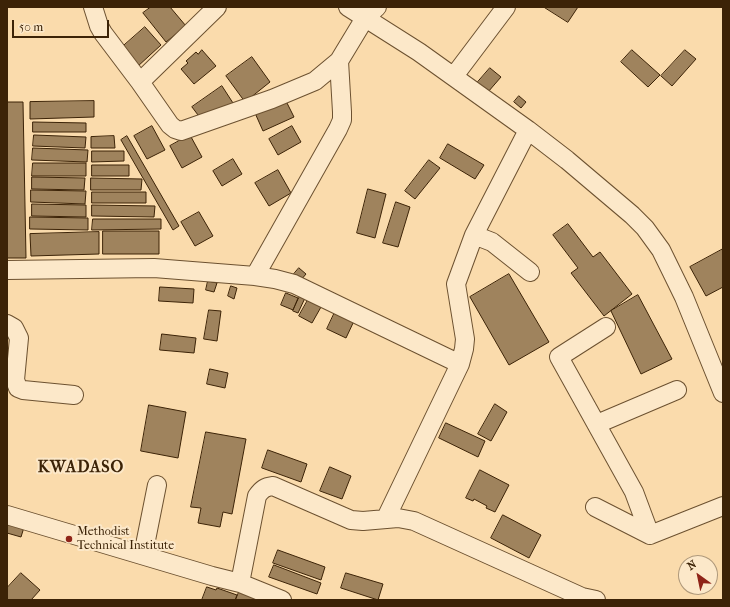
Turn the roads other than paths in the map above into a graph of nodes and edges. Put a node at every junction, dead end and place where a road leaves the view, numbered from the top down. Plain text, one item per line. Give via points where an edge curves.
1 (93, 7) edge
2 (218, 7) edge
3 (348, 7) edge
4 (506, 7) edge
5 (371, 13) edge
6 (339, 61) junction
7 (454, 76) junction
8 (140, 82) junction
9 (528, 130) junction
10 (474, 235) junction
11 (7, 270) edge
12 (530, 272) dead end
13 (256, 276) junction
14 (7, 324) edge
15 (606, 327) dead end
16 (460, 364) junction
17 (677, 390) dead end
18 (723, 393) edge
19 (74, 395) dead end
20 (597, 424) junction
21 (157, 485) dead end
22 (723, 506) edge
23 (595, 507) dead end
24 (7, 515) edge
25 (386, 518) junction
26 (650, 535) junction
27 (143, 555) junction
28 (240, 583) junction
29 (276, 599) edge
30 (596, 600) edge

1 - 8 street via 103,33
2 - 8 street
3 - 5 street
4 - 7 street
5 - 6 street
5 - 7 street via 419,52
6 - 8 street via 309,83 181,131 170,126
6 - 13 street via 342,120
7 - 9 street
9 - 10 street
9 - 18 street via 568,160 645,228 661,250 684,297
10 - 12 street via 492,242
10 - 16 street via 456,284 465,338
11 - 13 street via 154,268
13 - 16 street via 294,284
14 - 19 street via 14,328 19,338 15,380 18,388
15 - 20 street via 559,357
16 - 25 street
17 - 20 street
20 - 26 street via 634,492
21 - 27 street
22 - 26 street
23 - 26 street
24 - 27 street
25 - 28 street via 351,520 273,486 267,486 257,496
25 - 30 street via 414,521 582,597
27 - 28 street
28 - 29 street

